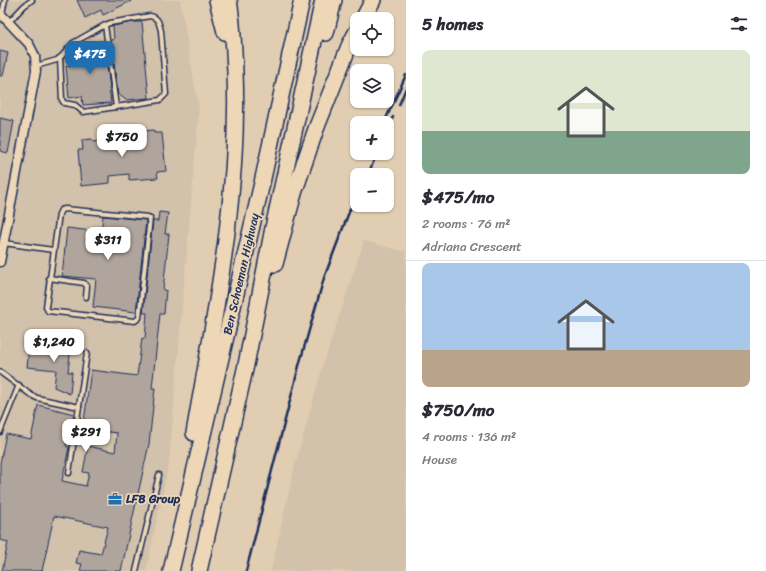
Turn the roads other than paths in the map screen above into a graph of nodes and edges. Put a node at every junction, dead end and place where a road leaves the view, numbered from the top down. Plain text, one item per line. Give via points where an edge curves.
1 (5, 0) edge
2 (32, 0) edge
3 (218, 0) edge
4 (229, 0) edge
5 (302, 0) edge
6 (323, 0) edge
7 (334, 0) edge
8 (373, 0) edge
9 (367, 12) edge
10 (1, 14) edge
11 (9, 22) junction
12 (105, 25) junction
13 (350, 44) edge
14 (60, 58) junction
15 (35, 66) junction
16 (235, 82) junction
17 (116, 107) junction
18 (273, 228) junction
19 (4, 243) junction
20 (53, 250) junction
21 (0, 262) edge
22 (49, 278) junction
23 (86, 297) dead end
24 (87, 353) dead end
25 (246, 365) junction
26 (0, 372) edge
27 (19, 385) junction
28 (79, 407) junction
29 (0, 432) edge
30 (69, 472) dead end
31 (160, 475) dead end
32 (136, 571) edge
33 (167, 571) edge
34 (171, 571) edge
35 (199, 571) edge

1 - 10 lane
2 - 11 lane
3 - 16 highway
4 - 16 highway
5 - 34 highway, Ben Schoeman Highway
6 - 18 highway, Ben Schoeman Highway
7 - 18 highway via 293,166
8 - 9 highway
10 - 11 street
11 - 15 street via 29,44 35,56
12 - 14 lane via 73,43
12 - 17 lane
12 - 17 lane via 116,20 154,16 159,21 161,31 166,94 160,100
13 - 25 highway via 294,193
14 - 15 lane
14 - 17 lane via 64,103 75,105 83,112
15 - 19 street
16 - 33 highway via 235,143 227,232 214,322
18 - 25 highway, Ben Schoeman Highway
19 - 20 lane
19 - 21 street
20 - 22 lane
20 - 22 lane via 61,210 150,218 138,320 48,311 46,307
22 - 23 lane via 84,283 87,286
24 - 28 lane
25 - 35 highway, Ben Schoeman Highway
26 - 27 lane
27 - 28 lane via 36,398
27 - 29 lane
28 - 30 lane
31 - 32 lane

